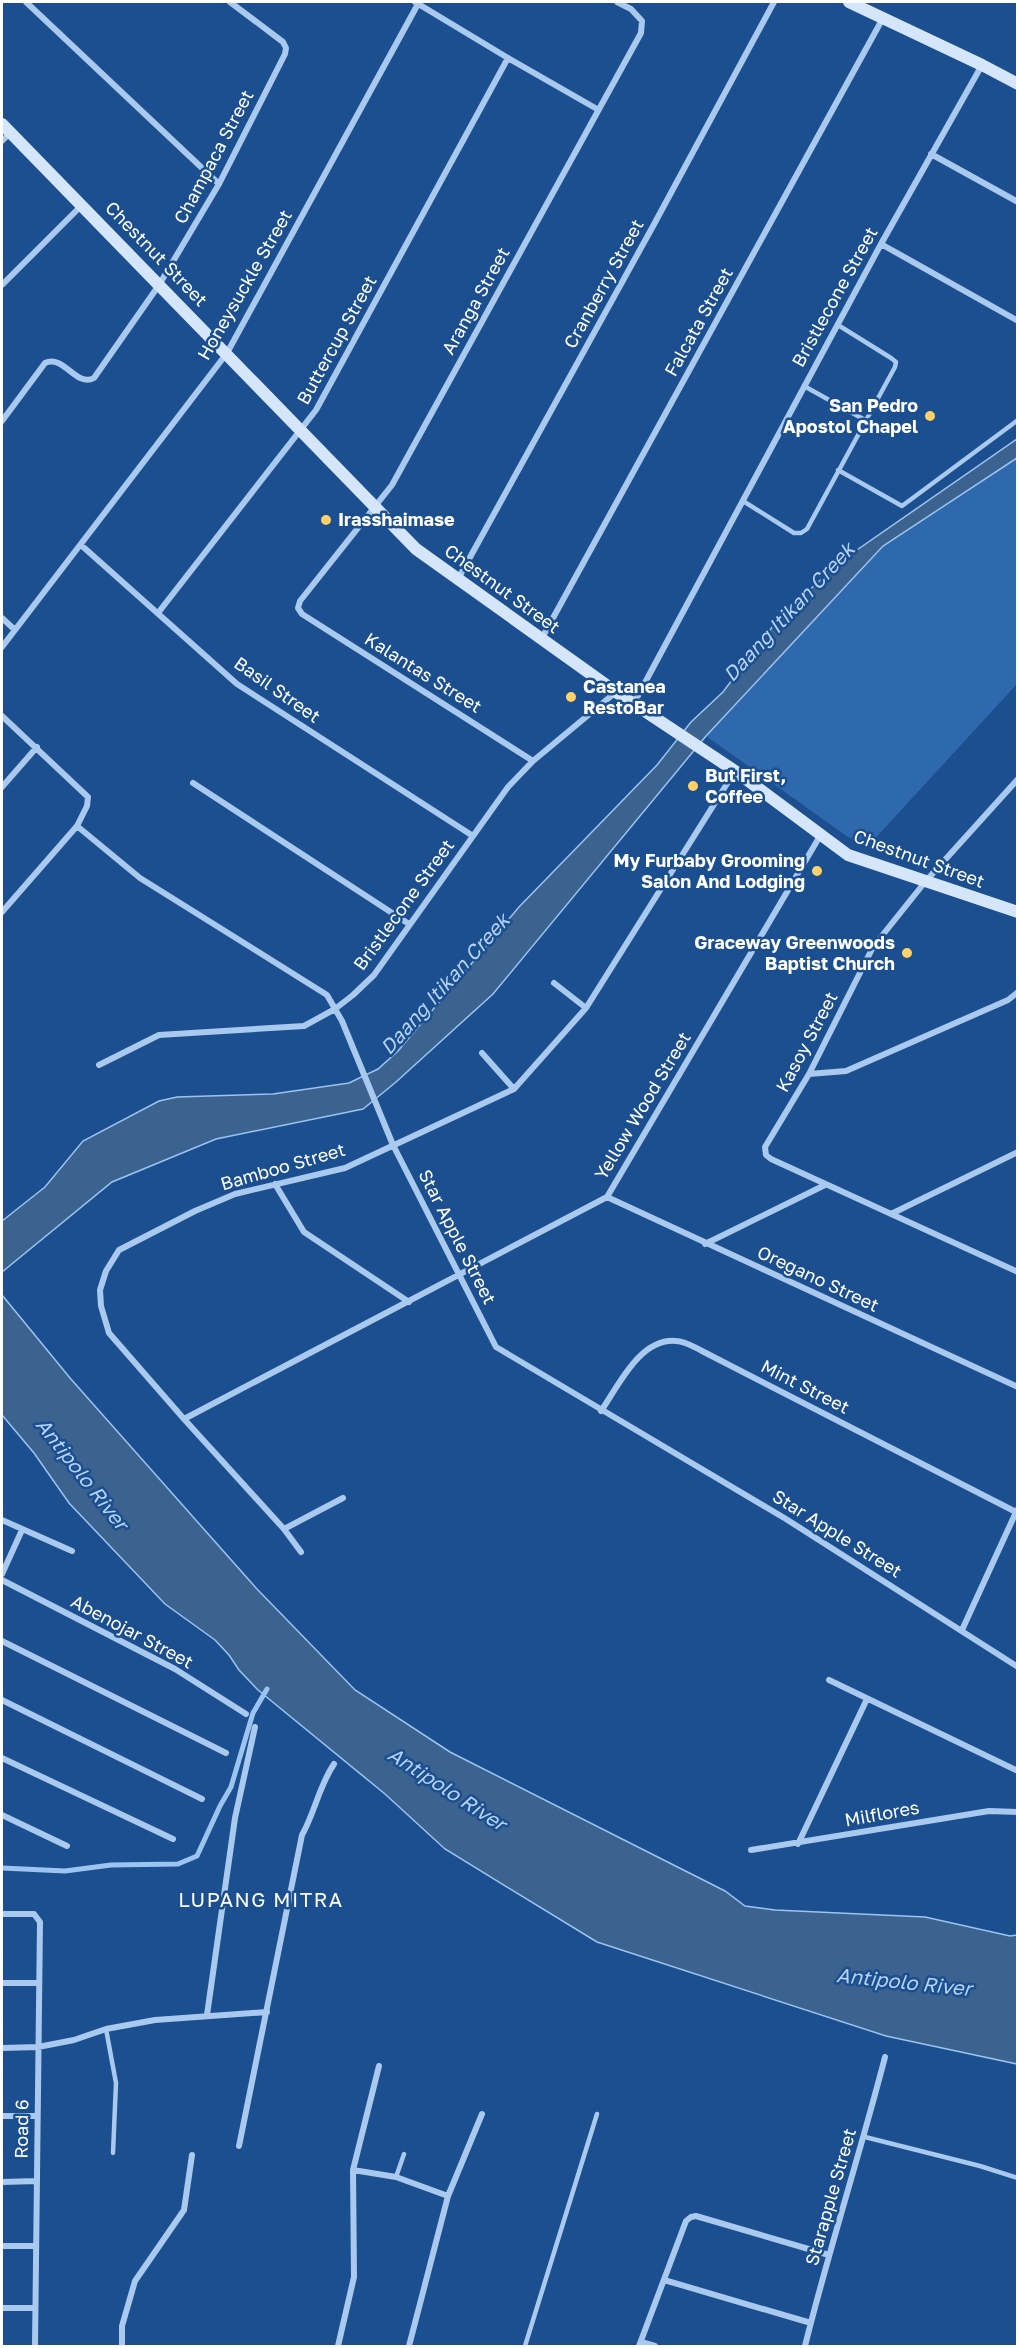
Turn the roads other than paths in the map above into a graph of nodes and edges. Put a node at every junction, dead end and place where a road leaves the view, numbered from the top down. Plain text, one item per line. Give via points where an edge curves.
1 (26, 2) edge
2 (230, 2) edge
3 (617, 2) edge
4 (774, 2) edge
5 (849, 2) edge
6 (416, 3) edge
7 (883, 18) junction
8 (508, 58) junction
9 (982, 65) junction
10 (1017, 84) edge
11 (597, 109) junction
12 (4, 132) edge
13 (931, 154) junction
14 (219, 184) junction
15 (1017, 202) edge
16 (82, 205) junction
17 (881, 243) junction
18 (2, 285) edge
19 (159, 285) junction
20 (1017, 321) edge
21 (838, 325) junction
22 (227, 353) junction
23 (804, 386) junction
24 (865, 420) junction
25 (1017, 420) edge
26 (2, 421) edge
27 (302, 430) junction
28 (838, 470) junction
29 (743, 501) junction
30 (375, 507) junction
31 (81, 545) junction
32 (457, 579) junction
33 (298, 608) joint
34 (158, 613) junction
35 (2, 618) edge
36 (15, 630) junction
37 (541, 639) junction
38 (2, 647) edge
39 (616, 692) junction
40 (634, 704) junction
41 (2, 716) edge
42 (37, 747) junction
43 (533, 761) junction
44 (735, 771) junction
45 (1017, 779) edge
46 (193, 783) dead end
47 (2, 787) edge
48 (77, 826) junction
49 (473, 836) junction
50 (820, 836) junction
51 (925, 882) junction
52 (2, 912) edge
53 (1017, 912) edge
54 (409, 924) junction
55 (554, 983) dead end
56 (1017, 992) edge
57 (586, 1008) junction
58 (335, 1009) junction
59 (482, 1053) dead end
60 (99, 1065) dead end
61 (809, 1074) junction
62 (514, 1089) junction
63 (393, 1145) junction
64 (1017, 1152) edge
65 (275, 1184) junction
66 (825, 1185) junction
67 (607, 1197) junction
68 (891, 1214) junction
69 (705, 1244) junction
70 (1017, 1272) edge
71 (460, 1275) junction
72 (409, 1302) junction
73 (1017, 1388) edge
74 (601, 1411) junction
75 (184, 1419) junction
76 (343, 1498) dead end
77 (1017, 1511) edge
78 (2, 1520) edge
79 (284, 1529) junction
80 (22, 1530) junction
81 (72, 1551) dead end
82 (301, 1552) dead end
83 (2, 1574) edge
84 (2, 1580) edge
85 (962, 1630) junction
86 (2, 1641) edge
87 (1017, 1667) edge
88 (829, 1680) dead end
89 (867, 1699) junction
90 (2, 1700) edge
91 (246, 1713) dead end
92 (255, 1727) dead end
93 (226, 1753) dead end
94 (2, 1758) edge
95 (334, 1764) dead end
96 (1017, 1771) edge
97 (202, 1800) dead end
98 (1017, 1812) edge
99 (2, 1815) edge
100 (173, 1839) dead end
101 (798, 1844) junction
102 (67, 1846) dead end
103 (752, 1850) dead end
104 (2, 1914) edge
105 (2, 1983) edge
106 (39, 1983) junction
107 (267, 2012) junction
108 (207, 2015) junction
109 (106, 2029) junction
110 (38, 2047) junction
111 (2, 2048) edge
112 (885, 2056) dead end
113 (379, 2066) dead end
114 (482, 2114) dead end
115 (597, 2114) dead end
116 (2, 2116) edge
117 (38, 2116) junction
118 (865, 2137) junction
119 (239, 2146) dead end
120 (113, 2153) dead end
121 (404, 2154) dead end
122 (192, 2155) dead end
123 (353, 2170) junction
124 (396, 2178) junction
125 (1017, 2178) edge
126 (37, 2181) junction
127 (2, 2182) edge
128 (448, 2196) junction
129 (2, 2246) edge
130 (36, 2246) junction
131 (829, 2255) junction
132 (664, 2280) junction
133 (2, 2308) edge
134 (35, 2308) junction
135 (811, 2323) junction
136 (640, 2344) edge
137 (35, 2346) edge
138 (122, 2346) edge
139 (338, 2346) edge
140 (409, 2346) edge
141 (525, 2346) edge
142 (655, 2346) edge
143 (805, 2346) edge

1 - 14 street
2 - 14 street, Champaca Street via 286,48
3 - 11 street, Aranga Street via 642,21 641,33
4 - 32 street, Cranberry Street
5 - 7 street
6 - 8 street
6 - 22 street, Honeysuckle Street
7 - 9 street
7 - 37 street, Falcata Street
8 - 11 street
8 - 27 street, Buttercup Street
9 - 10 street
9 - 13 street, Bristlecone Street
11 - 30 street, Aranga Street via 392,484
12 - 16 street, Chestnut Street
13 - 15 street
13 - 17 street, Bristlecone Street
14 - 19 street, Champaca Street
16 - 18 street
16 - 19 street, Chestnut Street
17 - 20 street
17 - 21 street, Bristlecone Street
19 - 22 street, Chestnut Street
19 - 26 street, Champaca Street via 94,378 84,380 51,360
21 - 23 street, Bristlecone Street
21 - 24 lane via 896,362
22 - 27 street, Chestnut Street
22 - 31 street, Honeysuckle Street
23 - 24 lane
23 - 29 street, Bristlecone Street
24 - 28 lane
25 - 28 lane via 903,506
27 - 30 street, Chestnut Street
27 - 34 street, Buttercup Street
28 - 29 lane via 807,529 801,532 794,533
29 - 40 street, Bristlecone Street
30 - 32 street, Chestnut Street via 417,549
30 - 33 street, Aranga Street
31 - 34 street, Basil Street
31 - 36 street, Honeysuckle Street
32 - 37 street, Chestnut Street
33 - 43 street, Kalantas Street
34 - 49 street, Basil Street via 237,684
35 - 36 street
36 - 38 street, Honeysuckle Street
37 - 39 street, Chestnut Street
39 - 40 street, Chestnut Street
39 - 43 street, Bristlecone Street
40 - 44 street, Chestnut Street
41 - 42 street
42 - 47 street
42 - 48 street via 88,797
43 - 49 street, Bristlecone Street via 508,786
44 - 50 street, Chestnut Street
44 - 57 street, Bamboo Street
45 - 51 street, Kasoy Street
46 - 54 street
48 - 52 street
48 - 58 street, Star Apple Street via 140,878 327,995
49 - 54 street, Bristlecone Street
50 - 51 street, Chestnut Street via 848,855
50 - 67 street, Yellow Wood Street
51 - 53 street, Chestnut Street
51 - 61 street, Kasoy Street via 873,947
54 - 58 street, Bristlecone Street via 374,975
55 - 57 street
56 - 61 street via 1008,1000 846,1071
57 - 62 street, Bamboo Street
58 - 60 street, Bristlecone Street via 304,1026 159,1035
58 - 63 street, Star Apple Street
59 - 62 street
61 - 66 street, Kasoy Street via 765,1147 766,1155
62 - 63 street, Bamboo Street
63 - 65 street, Bamboo Street via 345,1168
63 - 71 street, Star Apple Street
64 - 68 street
65 - 72 street via 304,1232
65 - 75 street, Bamboo Street via 235,1194 118,1250 106,1271 100,1290 109,1333
66 - 68 street
66 - 69 street
67 - 69 street, Oregano Street
67 - 71 street, Yellow Wood Street
68 - 70 street
69 - 73 street, Oregano Street
71 - 72 street, Yellow Wood Street
71 - 74 street, Star Apple Street via 496,1347
72 - 75 street, Yellow Wood Street
74 - 77 street, Mint Street via 642,1352 660,1341 678,1341
74 - 85 street, Star Apple Street via 786,1519
75 - 79 street, Bamboo Street
76 - 79 street
77 - 85 street
78 - 80 street
79 - 82 street, Bamboo Street
80 - 81 street
80 - 83 street
84 - 91 street, Abenojar Street via 175,1670
85 - 87 street, Star Apple Street
86 - 93 street
88 - 89 street
89 - 96 street
89 - 101 street
90 - 97 street
92 - 108 street via 235,1818
94 - 100 street
95 - 107 street via 302,1835
98 - 101 street, Milflores via 989,1811
99 - 102 street
101 - 103 street, Milflores
104 - 106 street, Road 6 via 34,1914 40,1922
105 - 106 street
106 - 110 street, Road 6
107 - 108 street
107 - 119 street
108 - 109 street
109 - 110 street
109 - 120 lane via 116,2083
110 - 111 street
110 - 117 street, Road 6
112 - 118 street, Starapple Street
113 - 123 street
114 - 128 street
115 - 141 lane
116 - 117 street
117 - 126 street, Road 6
118 - 125 lane
118 - 131 street, Starapple Street
121 - 124 lane
122 - 138 street via 184,2210 135,2281 122,2326
123 - 124 street
123 - 139 street via 354,2277
124 - 128 street
126 - 127 street
126 - 130 street, Road 6
128 - 140 street
129 - 130 street
130 - 134 street, Road 6
131 - 132 street via 696,2216 686,2221
131 - 135 street, Starapple Street
132 - 135 street
132 - 136 street
133 - 134 street
134 - 137 street, Road 6
135 - 143 street, Starapple Street
136 - 142 street

